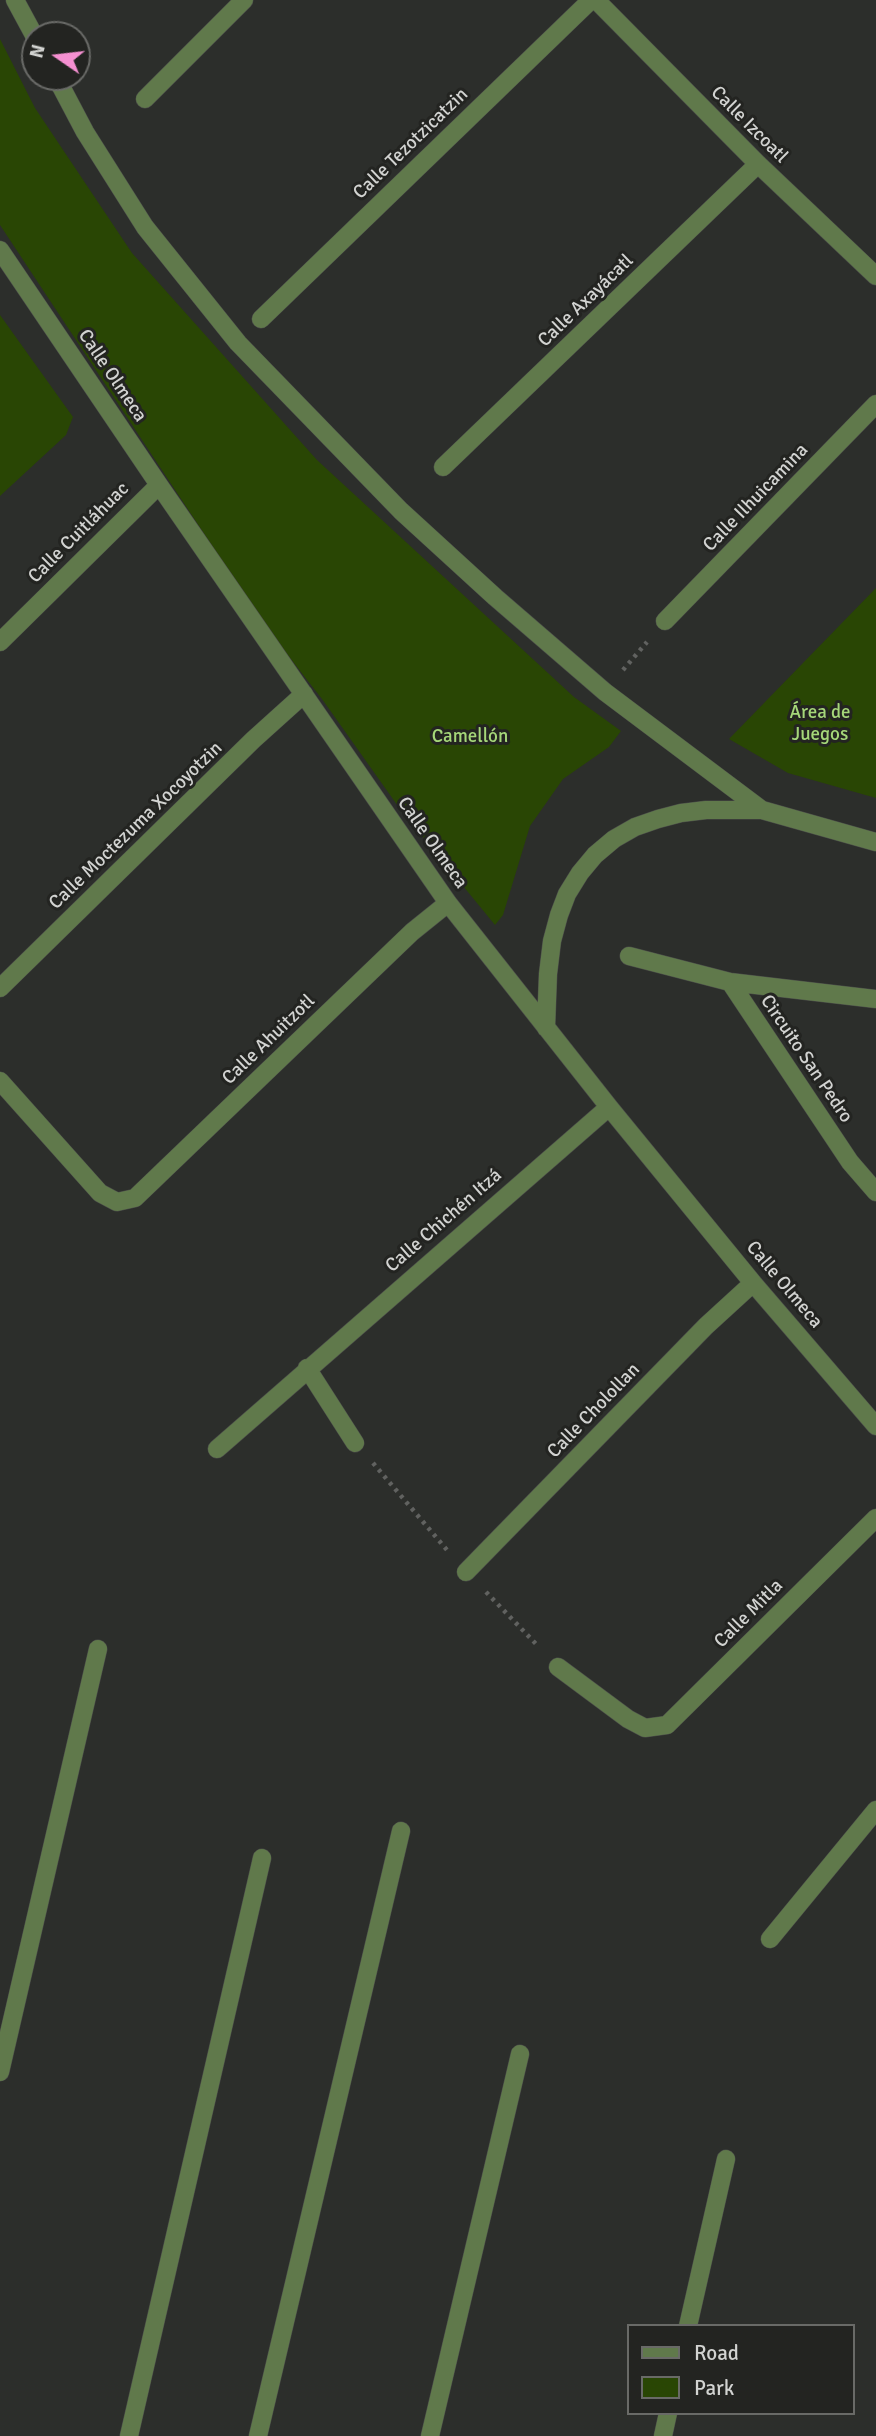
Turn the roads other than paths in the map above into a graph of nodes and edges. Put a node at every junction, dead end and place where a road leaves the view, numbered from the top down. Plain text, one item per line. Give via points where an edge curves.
1 (15, 0) edge
2 (244, 0) edge
3 (594, 0) edge
4 (26, 21) edge
5 (63, 91) edge
6 (145, 99) dead end
7 (758, 164) junction
8 (0, 250) edge
9 (876, 276) edge
10 (261, 319) dead end
11 (876, 404) edge
12 (443, 467) dead end
13 (159, 485) junction
14 (665, 621) road end
15 (0, 642) edge
16 (304, 694) junction
17 (762, 810) junction
18 (876, 842) edge
19 (448, 903) junction
20 (629, 956) dead end
21 (730, 982) junction
22 (0, 988) edge
23 (876, 999) edge
24 (546, 1028) junction
25 (0, 1081) edge
26 (608, 1107) junction
27 (876, 1192) edge
28 (754, 1283) junction
29 (307, 1368) junction
30 (876, 1426) edge
31 (355, 1443) dead end
32 (217, 1449) dead end
33 (876, 1518) edge
34 (466, 1572) dead end
35 (98, 1648) dead end
36 (558, 1667) dead end
37 (876, 1810) edge
38 (401, 1831) dead end
39 (262, 1858) dead end
40 (770, 1939) dead end
41 (520, 2054) dead end
42 (0, 2072) edge
43 (726, 2159) dead end
44 (688, 2324) edge
45 (668, 2415) edge
46 (129, 2436) edge
47 (258, 2436) edge
48 (430, 2436) edge
49 (663, 2436) edge

1 - 4 street
2 - 6 street
3 - 7 street, Calle Izcoatl
3 - 10 street, Calle Tezotzicatzin
5 - 17 street via 145,227 239,342 401,511 605,692
7 - 9 street, Calle Izcoatl
7 - 12 street, Calle Axayácatl
8 - 13 street, Calle Olmeca
11 - 14 street, Calle Ilhuicamina
13 - 15 street, Calle Cuitláhuac
13 - 16 street, Calle Olmeca
16 - 19 street, Calle Olmeca
16 - 22 street, Calle Moctezuma Xocoyotzin
17 - 18 street
17 - 24 street via 706,810 670,816 635,827 595,855 573,884 559,915 548,974
19 - 24 street, Calle Olmeca
19 - 25 street, Calle Ahuitzotl via 412,932 135,1198 117,1202 100,1193
20 - 21 street
21 - 23 street
21 - 27 street, Circuito San Pedro via 850,1162
24 - 26 street, Calle Olmeca
26 - 28 street, Calle Olmeca
26 - 29 street, Calle Chichén Itzá
28 - 30 street, Calle Olmeca
28 - 34 street, Calle Cholollan via 706,1326
29 - 31 street
29 - 32 street, Calle Chichén Itzá
33 - 36 street, Calle Mitla via 667,1725 645,1728 628,1719
35 - 42 street
37 - 40 street
38 - 47 street
39 - 46 street
41 - 48 street
43 - 44 street
45 - 49 street

